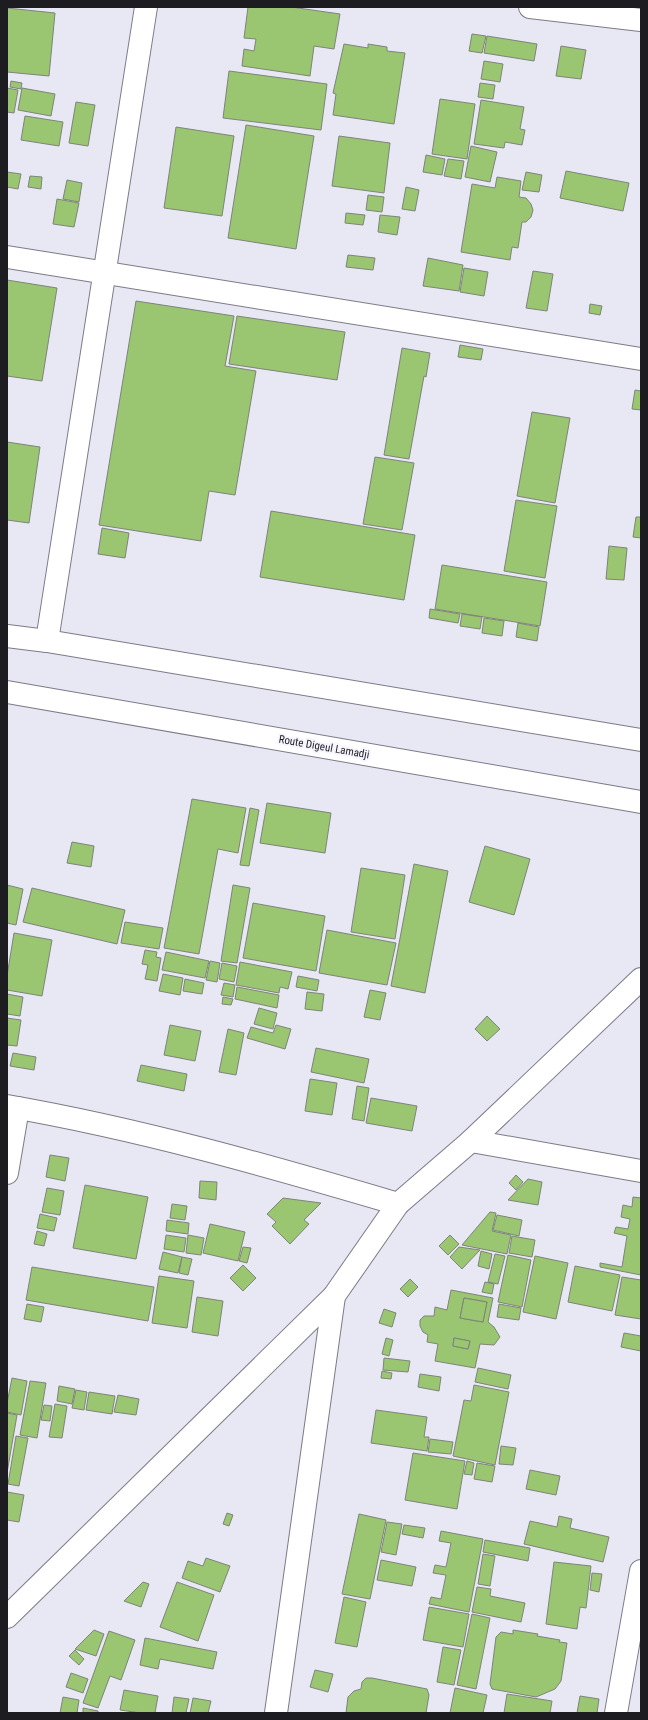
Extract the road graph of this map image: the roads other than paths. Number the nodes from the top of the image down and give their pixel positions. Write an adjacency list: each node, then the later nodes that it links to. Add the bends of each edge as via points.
1 (146, 7): 5 (street)
2 (530, 7): 3 (street)
3 (641, 20)
4 (7, 257): 5 (street)
5 (104, 273): 6 (street); 8 (street)
6 (641, 359)
7 (7, 636): 8 (street)
8 (47, 641): 10 (street)
9 (7, 692): 11 (street, Route Digeul Lamadji)
10 (641, 740)
11 (641, 802)
12 (641, 979): 14 (street)
13 (12, 1107): 16 (street); 17 (street, via 125,1130 250,1161)
14 (471, 1141): 15 (street); 17 (street)
15 (641, 1171)
16 (7, 1173)
17 (398, 1204): 18 (street)
18 (334, 1296): 20 (street); 21 (street)
19 (641, 1571): 22 (street)
20 (7, 1617)
21 (276, 1713)
22 (616, 1713)

